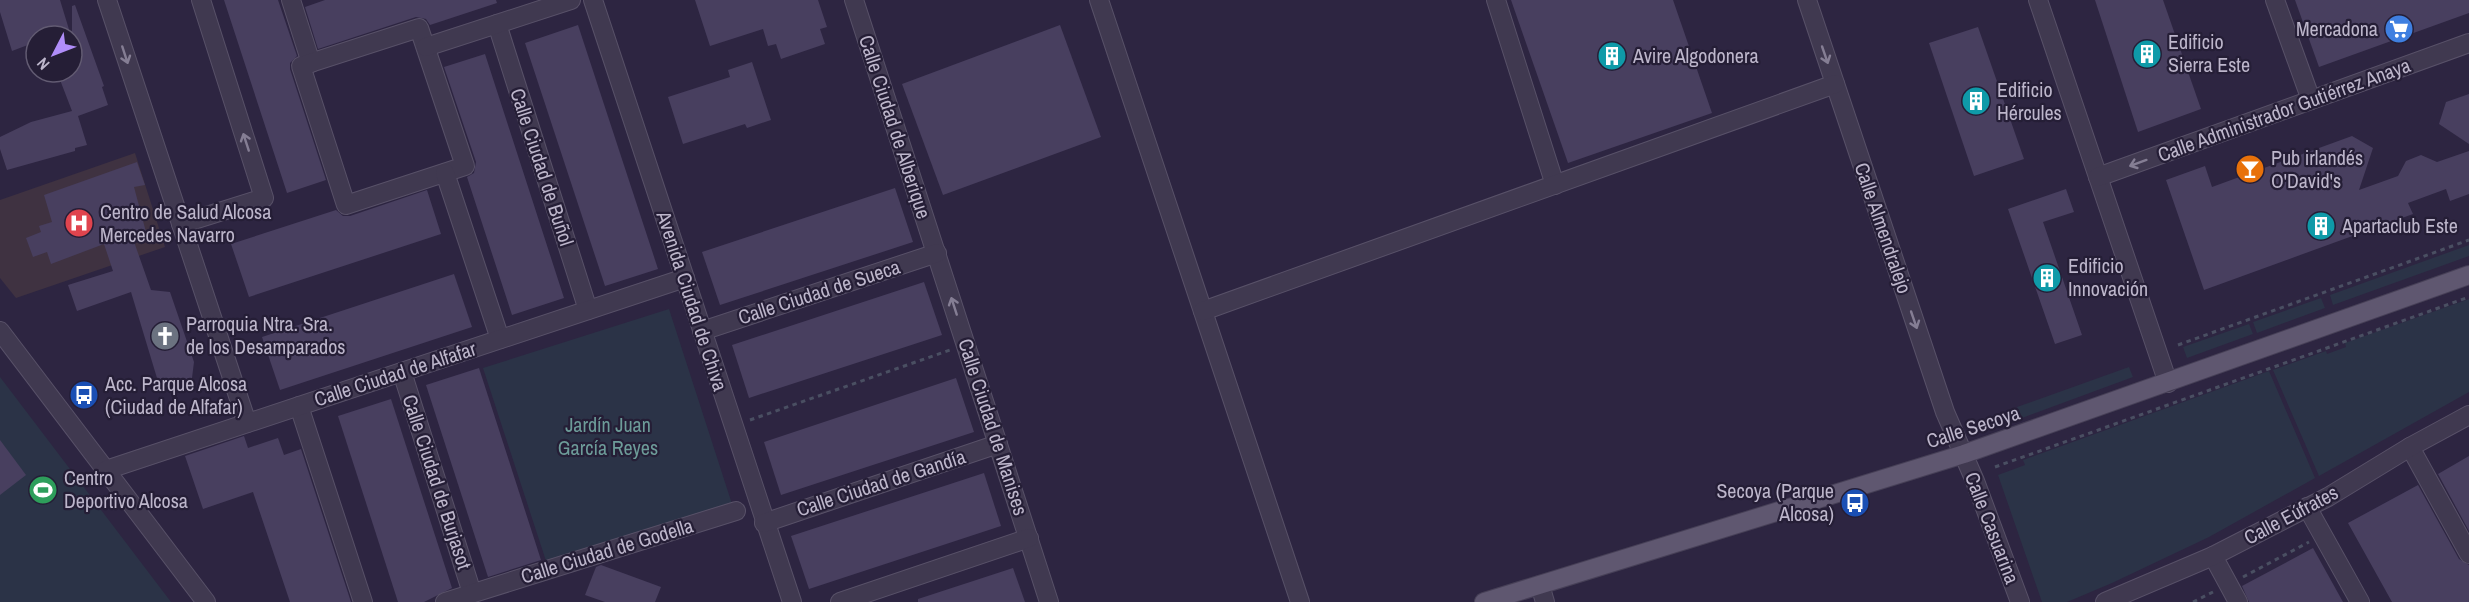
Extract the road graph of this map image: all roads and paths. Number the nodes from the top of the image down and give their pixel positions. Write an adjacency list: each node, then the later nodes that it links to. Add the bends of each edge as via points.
1 (107, 0): 21 (street, one-way to 21)
2 (201, 0): 21 (street, one-way to 2, via 264,198)
3 (291, 0): 15 (street)
4 (571, 0): 12 (street)
5 (593, 0): 25 (street, Avenida Ciudad de Chiva)
6 (854, 0): 23 (street, Calle Ciudad de Alberique)
7 (1099, 0): 28 (street)
8 (1496, 0): 20 (street)
9 (1807, 0): 16 (street, Calle Almendralejo, one-way to 16)
10 (2038, 0): 19 (street)
11 (2275, 0): 17 (street)
12 (497, 24): 14 (street); 27 (street, Calle Ciudad de Buñol)
13 (2469, 43): 17 (street, Calle Administrador Gutiérrez Anaya)
14 (426, 47): 15 (street, via 419,28); 18 (street, via 465,166)
15 (311, 63): 18 (street, via 301,66 346,205)
16 (1835, 84): 20 (street); 42 (street, Calle Almendralejo, one-way to 42, via 1945,412)
17 (2311, 100): 19 (street, Calle Administrador Gutiérrez Anaya, one-way to 19)
18 (445, 173): 31 (street)
19 (2098, 177): 35 (street)
20 (1555, 184): 28 (street)
21 (181, 224): 38 (street)
22 (2469, 240): 33 (path)
23 (937, 253): 30 (street, Calle Ciudad de Sueca); 32 (street, Calle Ciudad de Manises, one-way to 23)
24 (2469, 275): 35 (main road, Calle Secoya)
25 (685, 278): 27 (street, Calle Ciudad de Alfafar); 30 (street, Avenida Ciudad de Chiva)
26 (2469, 297): 43 (path)
27 (588, 310): 31 (street, Calle Ciudad de Alfafar)
28 (1203, 311): 61 (street)
29 (0, 331): 44 (street)
30 (702, 331): 39 (street, Avenida Ciudad de Chiva)
31 (500, 339): 34 (street, Calle Ciudad de Alfafar)
32 (966, 345): 39 (path); 40 (street, Calle Ciudad de Manises)
33 (2178, 345)
34 (402, 372): 36 (street, Calle Ciudad de Alfafar); 53 (street, Calle Ciudad de Burjasot)
35 (2168, 383): 42 (main road, Calle Secoya)
36 (299, 406): 38 (street, Calle Ciudad de Alfafar); 56 (street)
37 (2469, 415): 41 (street, Calle Eúfrates)
38 (247, 423): 44 (street, Calle Ciudad de Alfafar)
39 (733, 426): 47 (street, Avenida Ciudad de Chiva)
40 (998, 444): 47 (street, Calle Ciudad de Gandía); 48 (street, Calle Ciudad de Manises)
41 (2410, 447): 45 (street, Calle Eúfrates); 50 (street)
42 (1964, 454): 54 (main road, Calle Secoya); 63 (street, Calle Casuarina)
43 (1995, 468)
44 (106, 470): 55 (street)
45 (2307, 507): 51 (street, Calle Eúfrates); 67 (street)
46 (735, 511): 53 (street, Calle Ciudad de Godella)
47 (764, 522): 58 (street, Avenida Ciudad de Chiva)
48 (1029, 538): 59 (street); 60 (street, Calle Ciudad de Manises)
49 (2316, 539): 52 (path)
50 (2469, 554)
51 (2213, 556): 52 (street); 64 (street, Calle Eúfrates)
52 (2228, 584): 65 (path); 66 (street)
53 (472, 593): 57 (street, Calle Ciudad de Godella)
54 (1542, 594): 62 (main road, Calle Secoya)
55 (206, 602)
56 (363, 602)
57 (445, 602)
58 (792, 602)
59 (843, 602)
60 (1049, 602)
61 (1300, 602)
62 (1484, 602)
63 (2020, 602)
64 (2108, 602)
65 (2193, 602)
66 (2238, 602)
67 (2360, 602)

